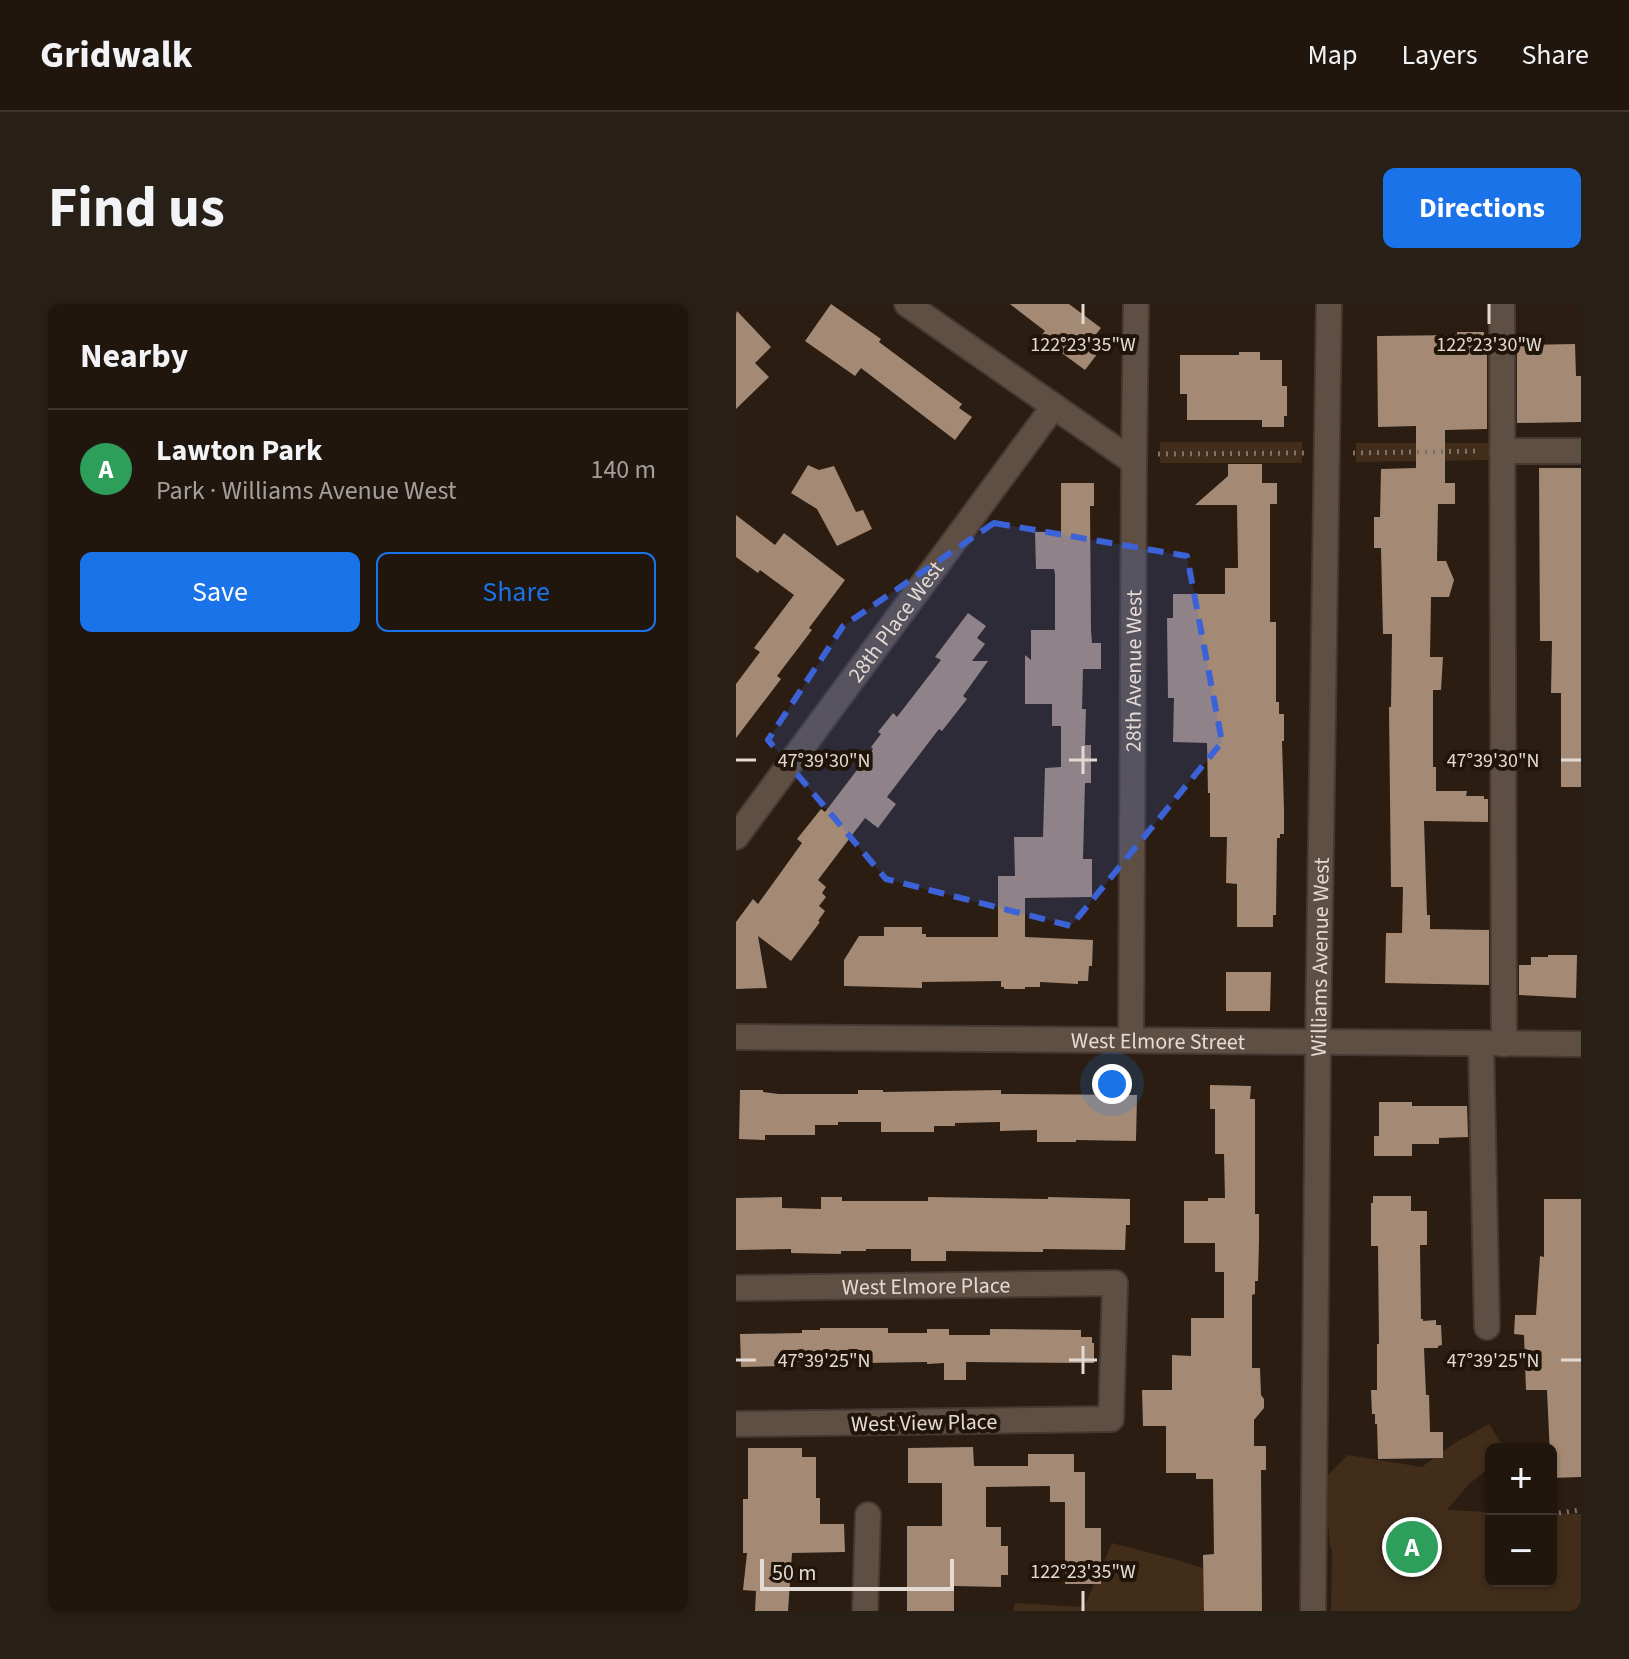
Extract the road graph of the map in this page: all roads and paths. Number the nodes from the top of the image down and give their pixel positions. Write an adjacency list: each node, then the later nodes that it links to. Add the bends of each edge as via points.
1 (907, 304): 5 (street)
2 (1136, 304): 10 (street, 28th Avenue West)
3 (1329, 304): 14 (street, Williams Avenue West)
4 (1502, 304): 6 (street)
5 (1054, 406): 10 (street); 11 (street, 28th Place West)
6 (1502, 451): 7 (street); 9 (path); 15 (street)
7 (1581, 451)
8 (1304, 453): 10 (path)
9 (1353, 453)
10 (1145, 458): 13 (street, 28th Avenue West)
11 (736, 837)
12 (736, 1037): 13 (street, West Elmore Street)
13 (1131, 1039): 14 (street, West Elmore Street)
14 (1318, 1043): 15 (street, West Elmore Street); 25 (street, Williams Avenue West)
15 (1493, 1044): 16 (street, West Elmore Street); 18 (street)
16 (1581, 1044)
17 (736, 1288): 19 (street, West Elmore Place, via 1115,1283)
18 (1487, 1327)
19 (1111, 1419): 20 (street, West View Place)
20 (736, 1424)
21 (1581, 1510): 22 (path)
22 (1557, 1513)
23 (868, 1515): 24 (street)
24 (865, 1611)
25 (1313, 1611)

